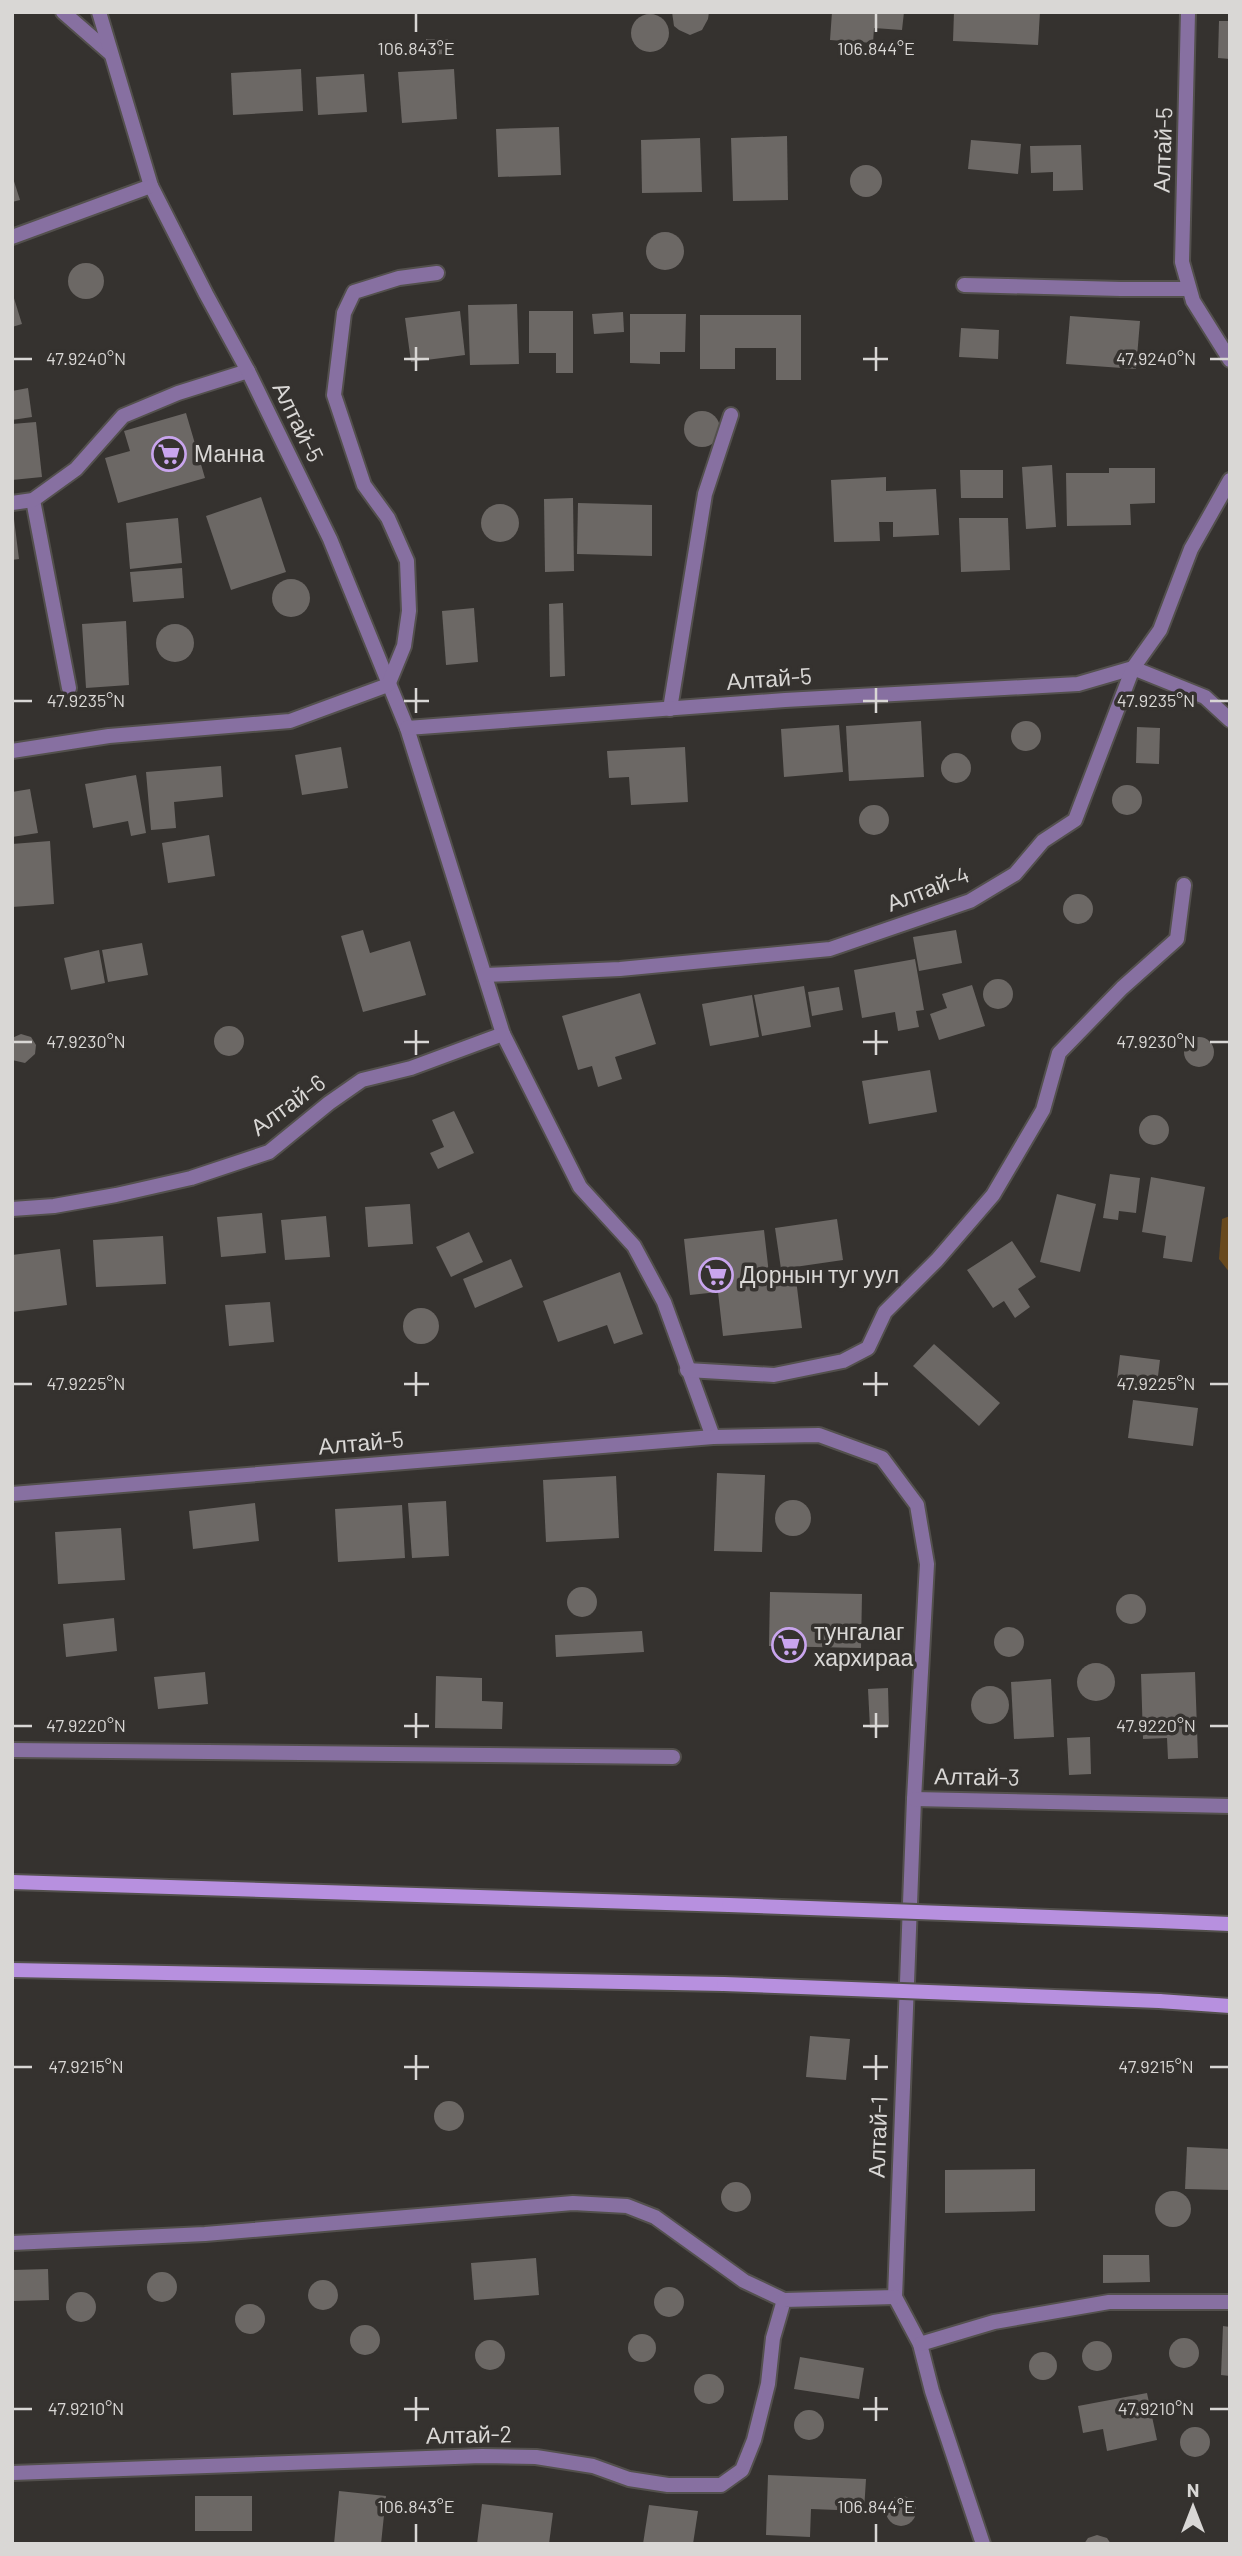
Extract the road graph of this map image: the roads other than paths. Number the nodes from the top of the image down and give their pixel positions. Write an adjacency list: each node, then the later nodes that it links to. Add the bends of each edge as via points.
1 (63, 12): 4 (street)
2 (99, 12): 4 (street, Алтай-5)
3 (1188, 12): 9 (street, Алтай-5, via 1182,262)
4 (110, 53): 5 (street, Алтай-5)
5 (151, 186): 6 (street); 11 (street, Алтай-5)
6 (12, 237)
7 (438, 273): 17 (street, Алтай-5, via 399,278 354,292 344,313 334,395 365,485 388,518 407,561 410,611 404,646)
8 (964, 285): 9 (street)
9 (1189, 289): 10 (street, Алтай-5)
10 (1230, 359)
11 (248, 371): 14 (street, via 123,416 76,469); 17 (street, Алтай-5, via 330,540)
12 (732, 415): 19 (street, via 705,494)
13 (1230, 480): 16 (street, Алтай-4, via 1191,549 1160,630)
14 (33, 500): 15 (street); 18 (street)
15 (12, 503)
16 (1133, 668): 19 (street, Алтай-5, via 1078,684); 20 (street, via 1205,697); 24 (street, Алтай-4, via 1074,820 1043,841 1015,874 970,901 830,949 620,969)
17 (388, 685): 21 (street); 22 (street, via 290,721 109,736)
18 (69, 688)
19 (670, 709): 21 (street, Алтай-5)
20 (1230, 720)
21 (407, 728): 24 (street)
22 (12, 751)
23 (1184, 885): 27 (street, via 1177,939 1059,1053 1043,1110 993,1195 885,1312 868,1348 843,1361 774,1375)
24 (485, 975): 25 (street)
25 (503, 1034): 26 (street, Алтай-6, via 411,1068 362,1080 269,1152 191,1178 116,1195); 27 (street, via 580,1186 634,1246 664,1302)
26 (12, 1209)
27 (687, 1370): 28 (street)
28 (713, 1437): 29 (street, Алтай-5); 32 (street, Алтай-3, via 819,1435 882,1458 916,1505 927,1564)
29 (12, 1494)
30 (12, 1751): 31 (street)
31 (673, 1757)
32 (914, 1799): 33 (street, Алтай-3); 39 (street, Алтай-1)
33 (1230, 1806)
34 (12, 1882): 35 (main road, bridge)
35 (1230, 1924)
36 (12, 1970): 37 (main road, bridge, via 724,1984)
37 (1230, 2006)
38 (12, 2243): 40 (street, via 205,2234 573,2203 627,2206 655,2217 744,2281)
39 (895, 2297): 40 (street); 42 (street)
40 (784, 2300): 43 (street, Алтай-2, via 754,2440 741,2470 721,2486 668,2486 593,2466 482,2456)
41 (1230, 2302): 42 (street, via 1109,2302 994,2322)
42 (920, 2344): 44 (street)
43 (12, 2473)
44 (983, 2544)

